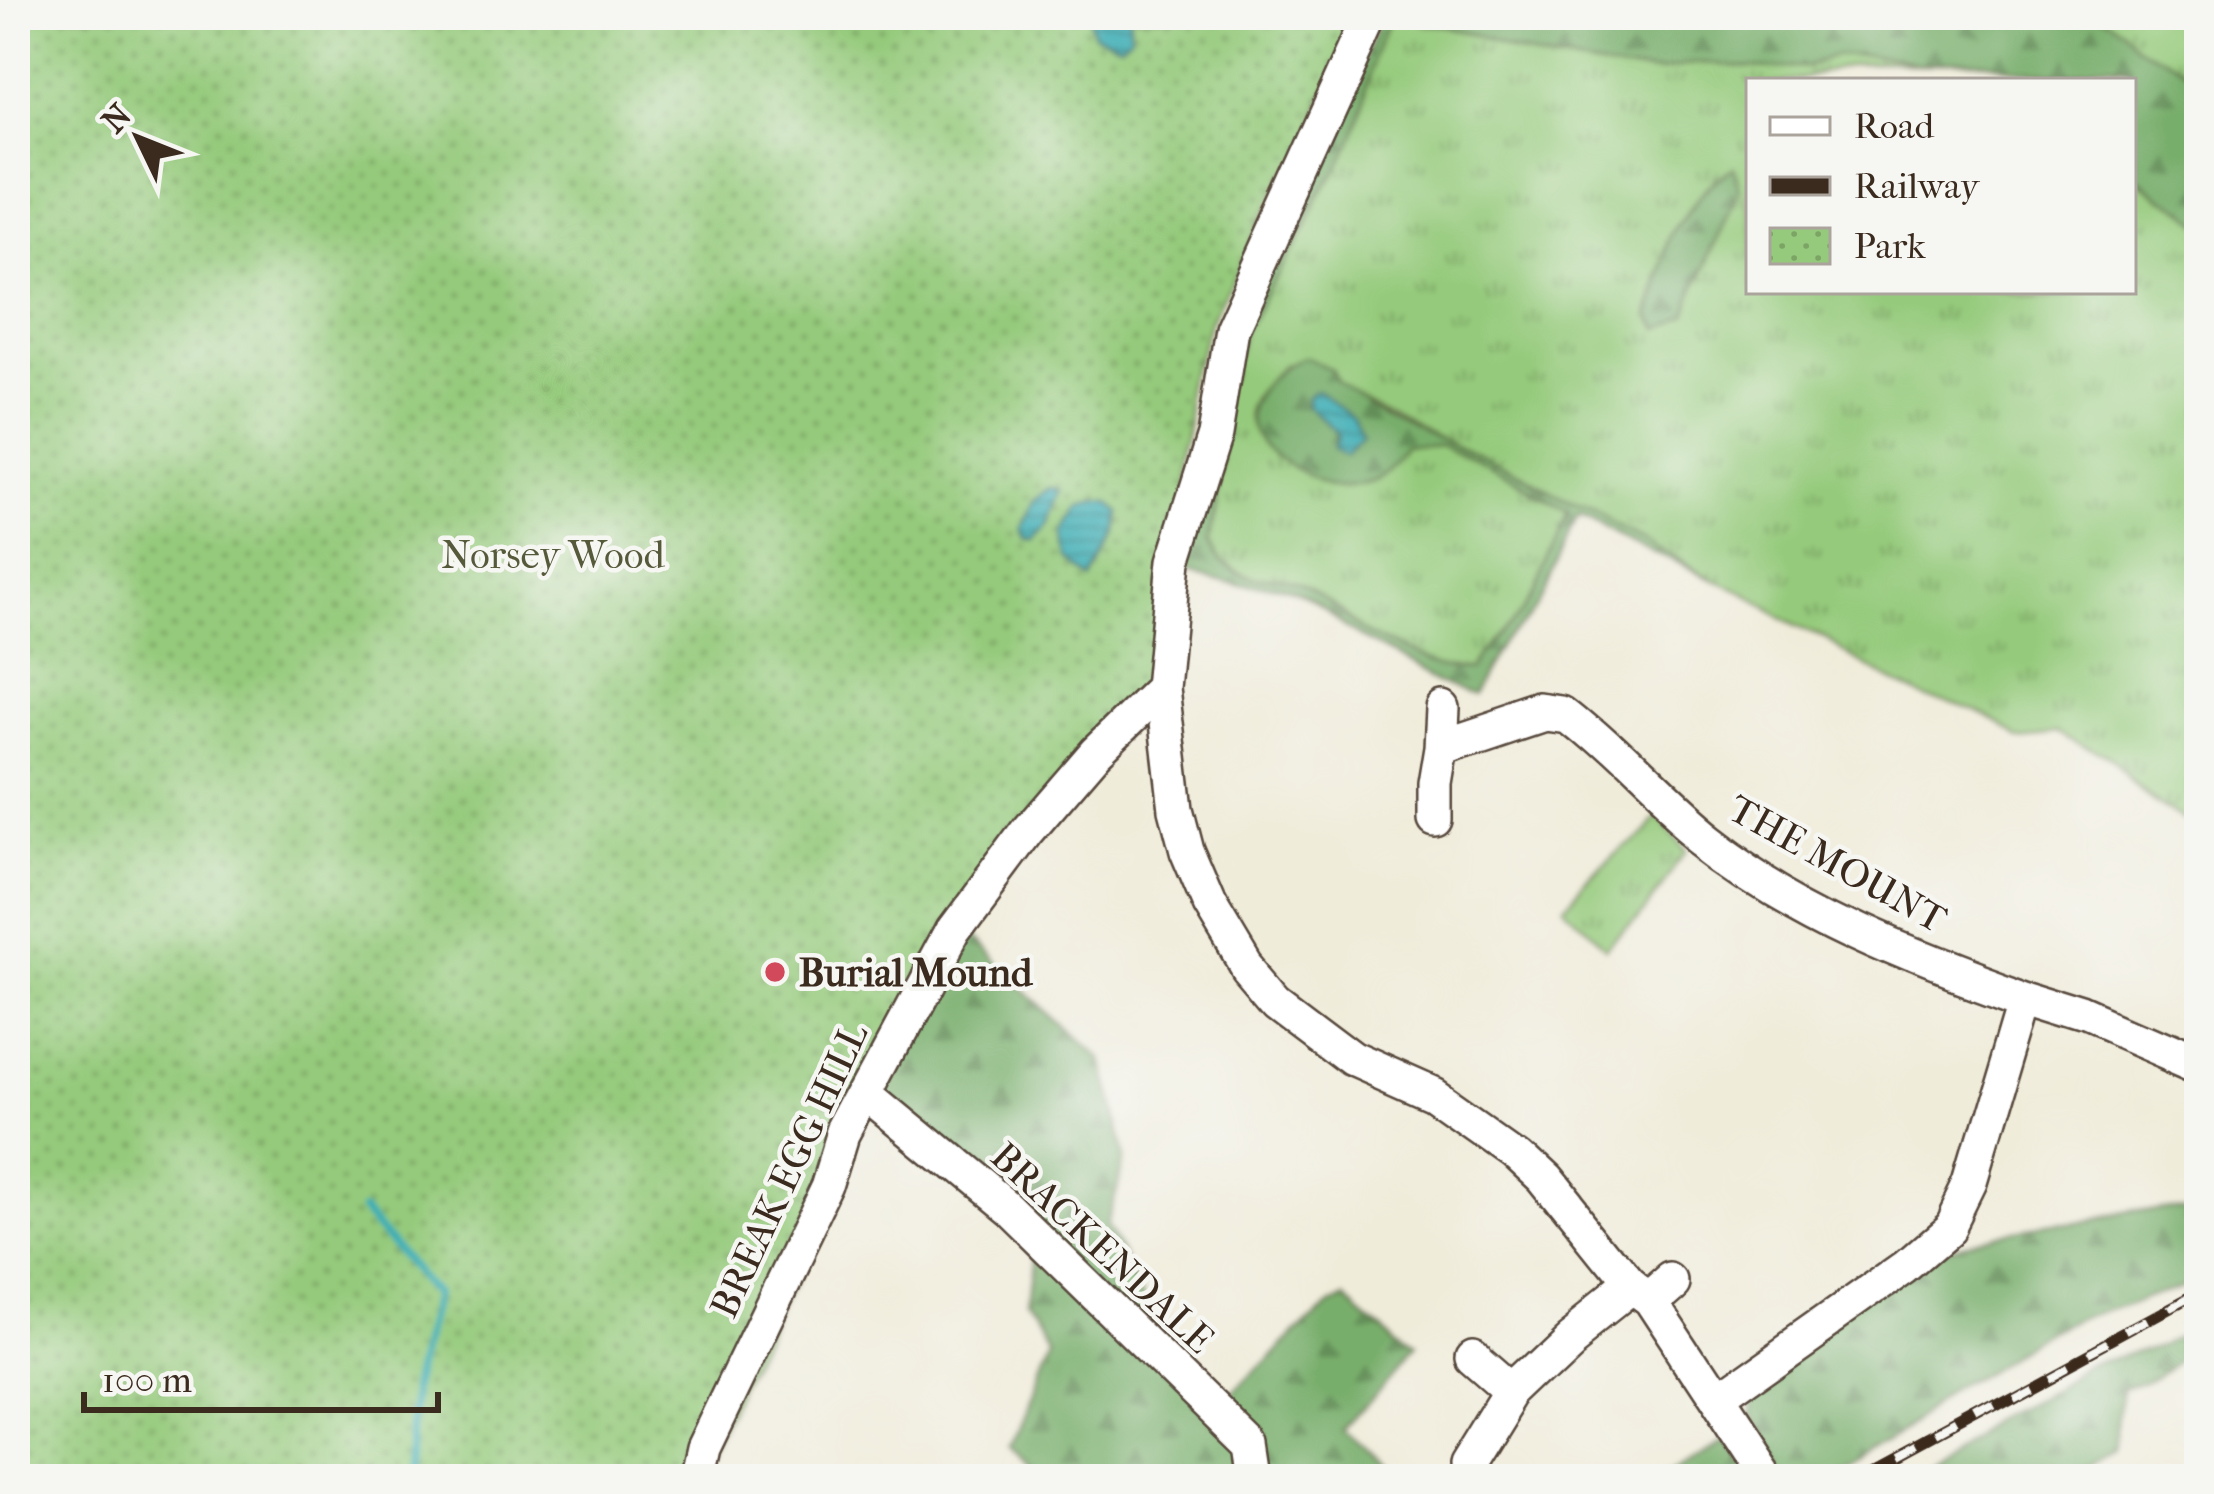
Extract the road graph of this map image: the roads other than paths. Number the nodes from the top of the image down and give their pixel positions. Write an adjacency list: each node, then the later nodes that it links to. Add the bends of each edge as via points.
1 (1373, 15): 2 (street, via 1231,329 1214,435 1174,561)
2 (1162, 688): 8 (street, BREAK EGG HILL, via 1096,752 972,904); 9 (street, via 1168,767 1187,851 1247,967 1315,1034 1433,1094 1511,1149)
3 (1443, 709): 4 (street)
4 (1441, 747): 5 (street); 6 (street, THE MOUNT, via 1545,712 1566,715 1704,839 1756,874 1900,953)
5 (1435, 820)
6 (2025, 998): 7 (street); 12 (street, via 1969,1186 1949,1227)
7 (2199, 1066)
8 (868, 1093): 14 (street, BREAK EGG HILL); 15 (street, BRACKENDALE, via 1005,1206 1250,1446)
9 (1650, 1290): 11 (street, via 1571,1335); 12 (street)
10 (1473, 1359): 11 (street)
11 (1511, 1392): 13 (street)
12 (1713, 1400): 16 (street)
13 (1466, 1466)
14 (696, 1479)
15 (1255, 1479)
16 (1765, 1479)

